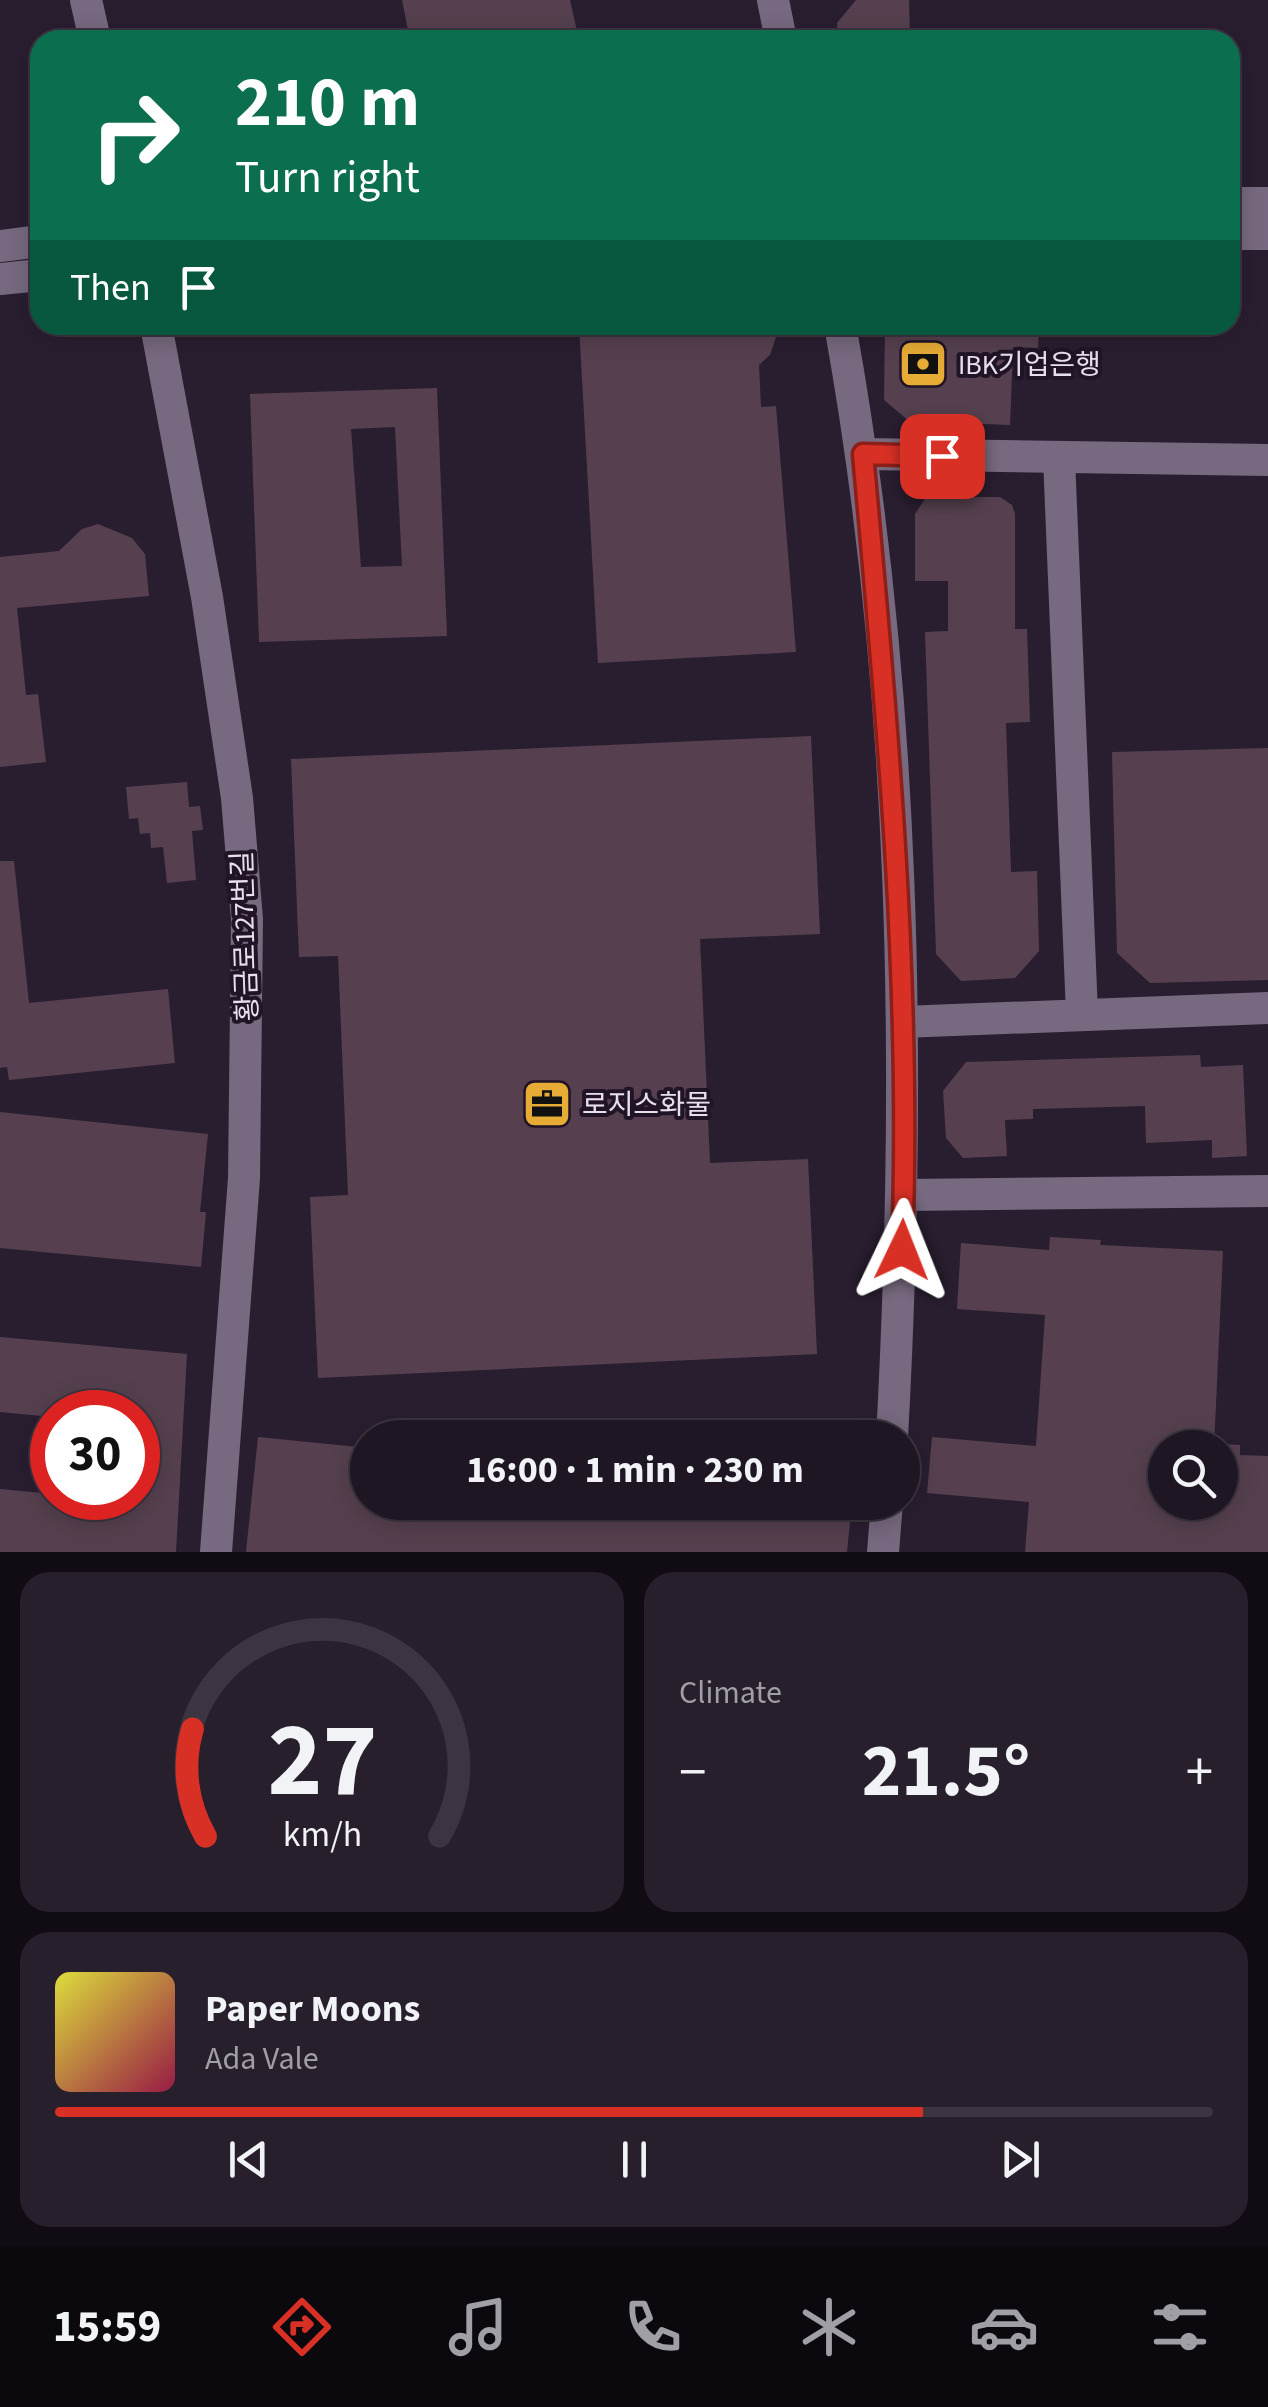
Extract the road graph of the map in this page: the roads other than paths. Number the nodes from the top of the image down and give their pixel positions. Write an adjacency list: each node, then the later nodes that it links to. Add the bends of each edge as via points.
1 (86, 0): 3 (street)
2 (773, 0): 4 (street)
3 (93, 30)
4 (779, 30)
5 (1240, 202): 6 (street)
6 (1268, 203)
7 (1240, 234): 8 (street)
8 (1268, 234)
9 (30, 243): 10 (street)
10 (0, 246)
11 (30, 276): 12 (street)
12 (0, 279)
13 (158, 335): 25 (street, 황금로127번길, via 207,597 247,919 244,1178)
14 (842, 335): 15 (street)
15 (863, 454): 16 (street); 20 (street)
16 (1059, 458): 17 (street); 19 (street)
17 (1268, 460)
18 (1268, 1008): 19 (street)
19 (1082, 1014): 20 (street)
20 (902, 1022): 22 (street)
21 (1268, 1192): 22 (street)
22 (904, 1195): 23 (street)
23 (893, 1420)
24 (886, 1520): 26 (street)
25 (216, 1552)
26 (883, 1552)

